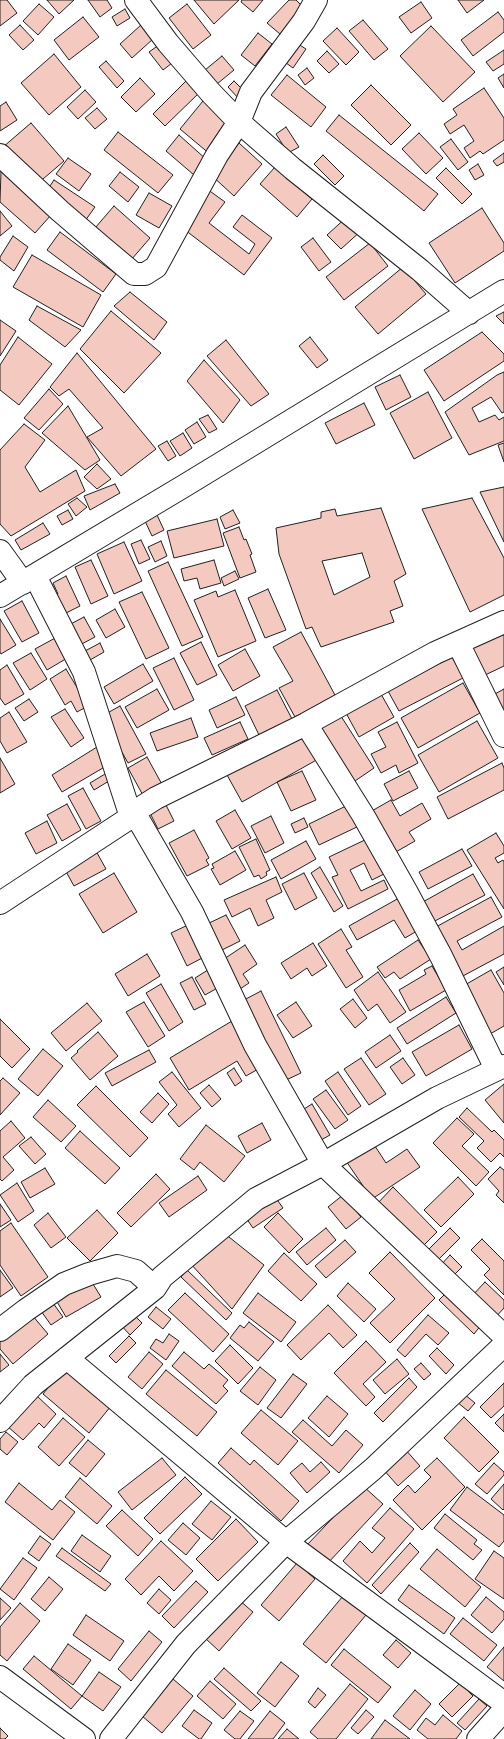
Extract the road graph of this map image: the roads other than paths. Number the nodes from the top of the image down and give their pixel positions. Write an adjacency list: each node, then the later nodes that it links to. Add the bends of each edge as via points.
1 (136, 0): 3 (street, via 168,43)
2 (316, 0): 3 (street, via 304,21 251,92)
3 (239, 122): 4 (street, via 201,182 156,267 145,274 134,274); 6 (street)
4 (0, 156)
5 (504, 291): 6 (street)
6 (469, 313): 8 (street)
7 (0, 551): 8 (street)
8 (29, 579): 9 (street); 14 (street, via 84,672)
9 (0, 596)
10 (504, 622): 11 (street)
11 (458, 643): 12 (street); 13 (street)
12 (306, 724): 14 (street, via 156,798); 16 (street, via 363,815 406,891)
13 (504, 736)
14 (133, 814): 15 (street); 17 (street, via 192,912 255,1045)
15 (0, 903)
16 (500, 1067): 17 (street, via 436,1098)
17 (323, 1164): 18 (street, via 256,1198 162,1277); 20 (street)
18 (155, 1288): 19 (street, via 136,1271 117,1266 64,1284); 22 (street)
19 (0, 1330)
20 (504, 1336)
21 (504, 1345): 24 (street, via 373,1469)
22 (67, 1358): 23 (street, via 33,1385); 24 (street)
23 (0, 1421)
24 (286, 1542): 26 (street); 29 (street, via 186,1644)
25 (0, 1677): 28 (street)
26 (504, 1703)
27 (504, 1710): 30 (street)
28 (84, 1739)
29 (111, 1739)
30 (478, 1739)

